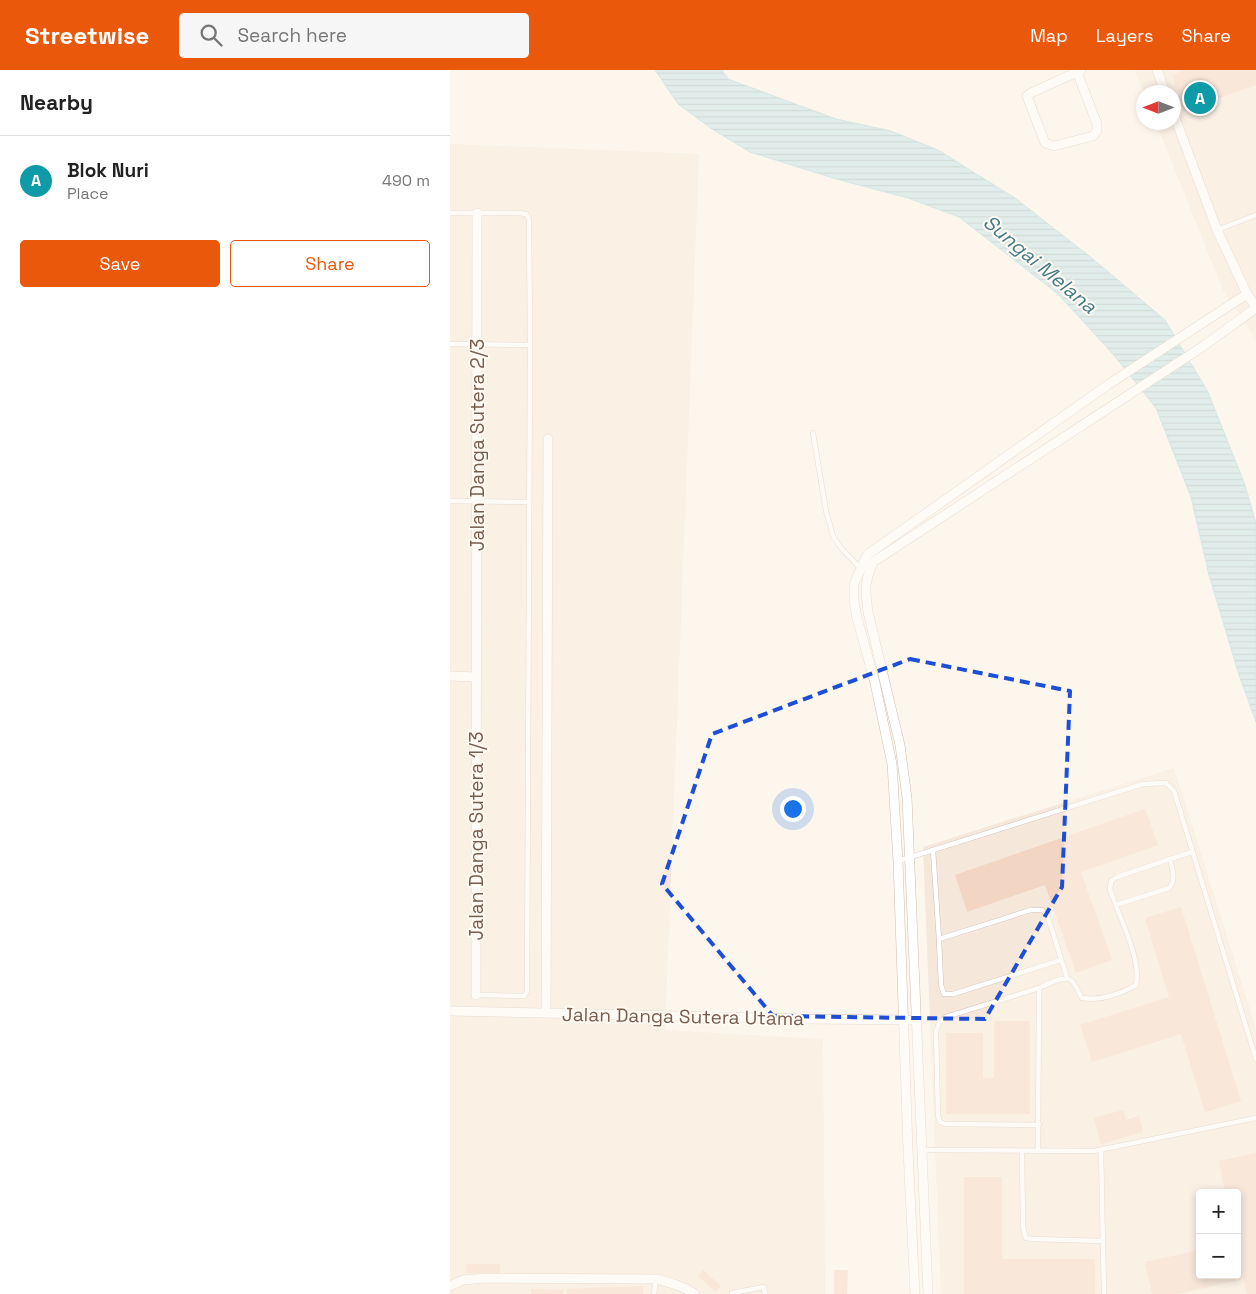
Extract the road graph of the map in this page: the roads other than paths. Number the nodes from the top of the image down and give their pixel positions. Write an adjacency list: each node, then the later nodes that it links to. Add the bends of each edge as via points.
1 (1157, 70): 3 (street)
2 (1079, 71): 2 (street, via 1096,131 1093,136 1050,146 1045,143 1027,96)
3 (1162, 85)
4 (1180, 130): 8 (street)
5 (450, 213): 6 (lane)
6 (477, 213): 12 (street, Jalan Danga Sutera 2/3); 13 (lane, via 519,213 529,218)
7 (1256, 215): 8 (lane)
8 (1217, 230): 9 (street)
9 (1247, 294): 10 (street); 19 (street, via 1109,384 867,556)
10 (1256, 307): 24 (street, via 1202,347 874,562 865,590 900,745 907,798)
11 (450, 344): 12 (lane)
12 (478, 344): 13 (lane); 17 (street, Jalan Danga Sutera 2/3)
13 (530, 345): 18 (lane)
14 (813, 433): 19 (lane, via 833,536)
15 (548, 439): 34 (street)
16 (450, 501): 17 (lane)
17 (477, 501): 18 (lane); 21 (street, Jalan Danga Sutera 2/3)
18 (529, 502): 32 (lane, via 528,992 524,996)
19 (860, 568): 26 (street, via 854,584 854,601 892,764)
20 (450, 676): 21 (street)
21 (476, 677): 32 (street, Jalan Danga Sutera 1/3)
22 (933, 850): 23 (lane, via 1143,784 1166,783 1174,791); 24 (lane); 28 (lane)
23 (1192, 852): 25 (lane); 37 (lane)
24 (909, 858): 26 (lane); 36 (street)
25 (1170, 859): 27 (lane, via 1174,879 1169,888); 27 (lane, via 1111,881 1110,890)
26 (898, 861): 35 (street)
27 (1116, 905): 30 (lane, via 1136,962 1136,985 1114,996 1091,999 1082,998 1072,980)
28 (939, 939): 29 (lane, via 1031,910 1042,910 1047,914); 29 (lane, via 944,994 953,994)
29 (1061, 960): 30 (lane)
30 (1067, 978): 31 (lane)
31 (1039, 988): 39 (lane); 39 (lane, via 946,1017 936,1032 940,1122)
32 (476, 995)
33 (450, 1012): 34 (street, Jalan Danga Sutera Utama)
34 (546, 1013): 35 (street, Jalan Danga Sutera Utama)
35 (905, 1020): 36 (street, Jalan Danga Sutera Utama); 40 (street)
36 (916, 1020): 41 (street)
37 (1256, 1059)
38 (1256, 1118): 42 (lane)
39 (1039, 1125): 44 (lane)
40 (908, 1150): 41 (street); 52 (street)
41 (921, 1150): 43 (lane); 53 (street)
42 (1101, 1150): 44 (lane); 45 (lane)
43 (1022, 1151): 44 (lane); 45 (lane, via 1023,1228 1026,1238)
44 (1038, 1151)
45 (1103, 1241): 54 (lane)
46 (656, 1279): 47 (street, via 486,1278 463,1280); 49 (lane); 50 (street, via 685,1287)
47 (450, 1286)
48 (732, 1293): 51 (lane, via 764,1287)
49 (654, 1294)
50 (695, 1294)
51 (766, 1294)
52 (915, 1294)
53 (928, 1294)
54 (1104, 1294)

